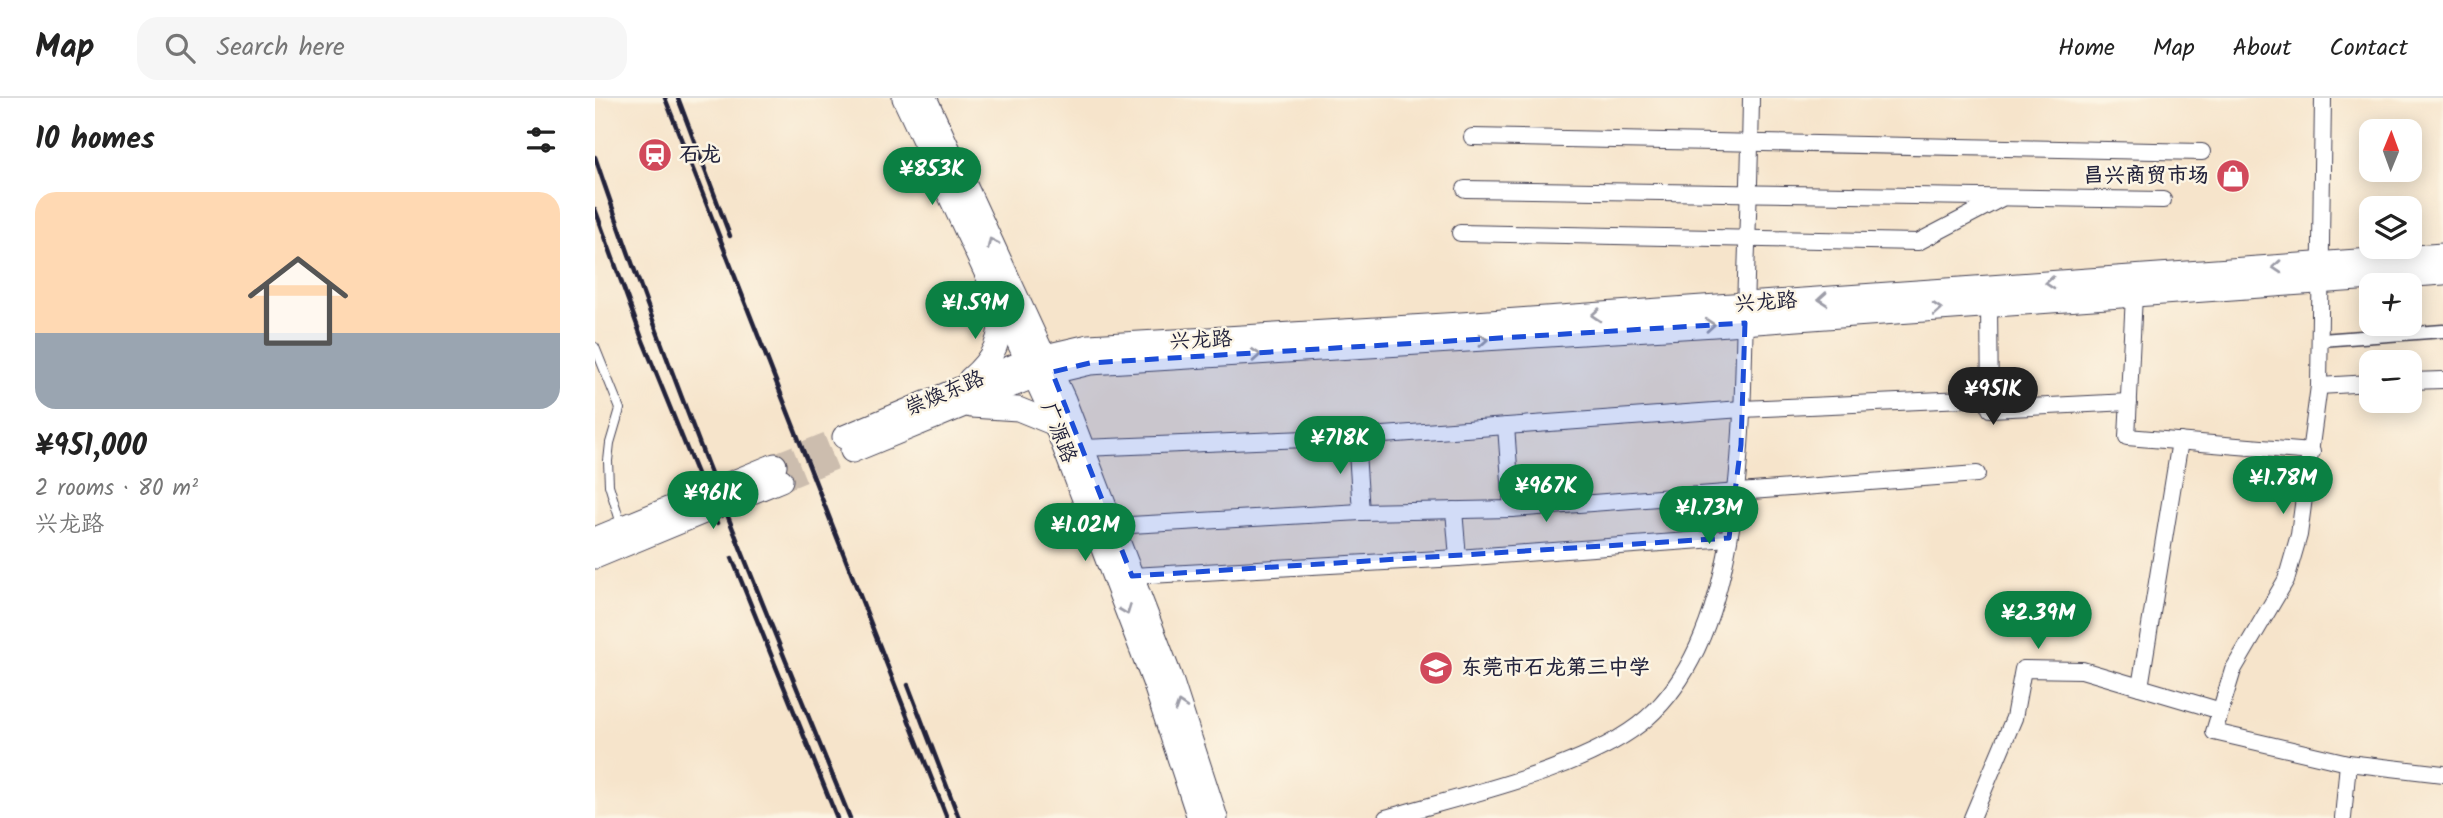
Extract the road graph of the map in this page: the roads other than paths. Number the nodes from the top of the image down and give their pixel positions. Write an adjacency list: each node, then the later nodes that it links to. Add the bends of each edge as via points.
1 (904, 98): 18 (main road, 广源路)
2 (925, 98): 25 (main road, 广源路, one-way to 2)
3 (1751, 98): 6 (street)
4 (2323, 98): 15 (street)
5 (1472, 137): 6 (street)
6 (1750, 143): 7 (street); 9 (street)
7 (2202, 152)
8 (1465, 189): 9 (street)
9 (1749, 194): 10 (street); 13 (street)
10 (2002, 198): 11 (street); 13 (street, via 1918,242)
11 (2163, 200)
12 (1460, 233): 13 (street)
13 (1749, 239): 20 (street)
14 (2443, 255): 15 (main road, 兴龙路)
15 (2320, 273): 16 (main road, 兴龙路); 17 (main road, 兴龙路); 20 (main road, 兴龙路, one-way to 20); 22 (street)
16 (2443, 274)
17 (2134, 295): 19 (main road, 兴龙路); 32 (street)
18 (999, 297): 25 (main road, 广源路); 30 (main road, via 1002,324 997,345 988,364)
19 (1989, 305): 20 (main road, 兴龙路, one-way to 19); 31 (street)
20 (1745, 314): 24 (main road, 兴龙路); 33 (street)
21 (2443, 331): 22 (street)
22 (2321, 340): 29 (street)
23 (595, 347): 48 (lane, via 620,409 610,443 609,485)
24 (1090, 355): 25 (main road, 崇焕东路)
25 (1040, 366): 30 (main road, 崇焕东路); 34 (main road, 广源路); 39 (main road, 广源路)
26 (2443, 380): 27 (street)
27 (2422, 381)
28 (2359, 384): 29 (street)
29 (2319, 386): 40 (street)
30 (960, 397): 34 (main road, via 1018,409); 38 (main road, 崇焕东路)
31 (1987, 398): 32 (street, via 1990,409); 33 (street)
32 (2129, 402): 37 (street, via 2127,437)
33 (1742, 409): 35 (street); 43 (street)
34 (1055, 424): 58 (main road, 广源路, one-way to 58, via 1154,682)
35 (1506, 426): 36 (street); 44 (street)
36 (1356, 437): 39 (street); 46 (street)
37 (2180, 441): 40 (street); 54 (street)
38 (848, 444)
39 (1083, 448): 47 (main road, 广源路)
40 (2312, 452): 55 (street, via 2299,535 2286,580 2233,670)
41 (778, 473): 48 (main road)
42 (1977, 474): 43 (street)
43 (1736, 492): 44 (street); 49 (street)
44 (1512, 509): 45 (street)
45 (1454, 510): 46 (street); 52 (street)
46 (1361, 512): 47 (street)
47 (1113, 526): 53 (main road, 广源路)
48 (626, 535): 50 (main road); 51 (main road)
49 (1729, 538): 52 (street); 60 (street, via 1717,595 1699,644 1672,690 1647,718 1565,763)
50 (595, 539)
51 (595, 556)
52 (1458, 558): 53 (street)
53 (1132, 576): 59 (main road, 广源路, one-way to 53)
54 (2140, 687): 55 (street); 61 (street, via 2082,670 2023,669 2014,718)
55 (2221, 711): 56 (street, via 2214,732)
56 (2348, 763): 57 (street); 62 (street)
57 (2443, 774)
58 (1199, 818)
59 (1216, 818)
60 (1386, 818)
61 (1972, 818)
62 (2343, 818)

